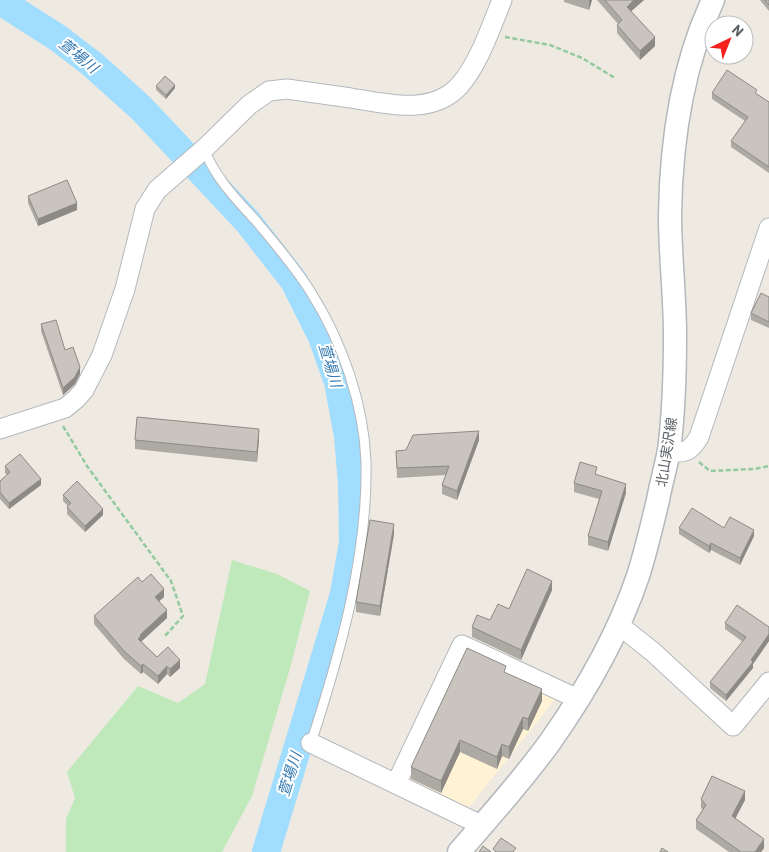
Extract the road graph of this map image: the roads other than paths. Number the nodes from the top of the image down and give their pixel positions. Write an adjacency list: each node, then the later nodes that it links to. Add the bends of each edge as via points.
1 (502, 0): 3 (street, via 470,72 444,99 398,106 287,89 269,91)
2 (713, 0): 6 (street, 北山実沢線, via 695,48 674,148 670,215 675,334 673,410)
3 (201, 152): 5 (street, via 157,190 145,210 125,288 102,355 84,390 65,408); 10 (lane, via 236,200 297,272 325,317 344,357 361,424 366,461 361,546 346,618)
4 (769, 228): 6 (street, via 699,437 694,445)
5 (0, 430)
6 (677, 451): 7 (street, 北山実沢線)
7 (619, 624): 8 (street, via 733,726); 9 (street, 北山実沢線)
8 (769, 682)
9 (578, 699): 11 (street, via 462,645); 12 (street, 北山実沢線, via 529,770)
10 (311, 743): 11 (street)
11 (396, 784): 12 (street)
12 (482, 825): 13 (street, 北山実沢線)
13 (458, 852)

